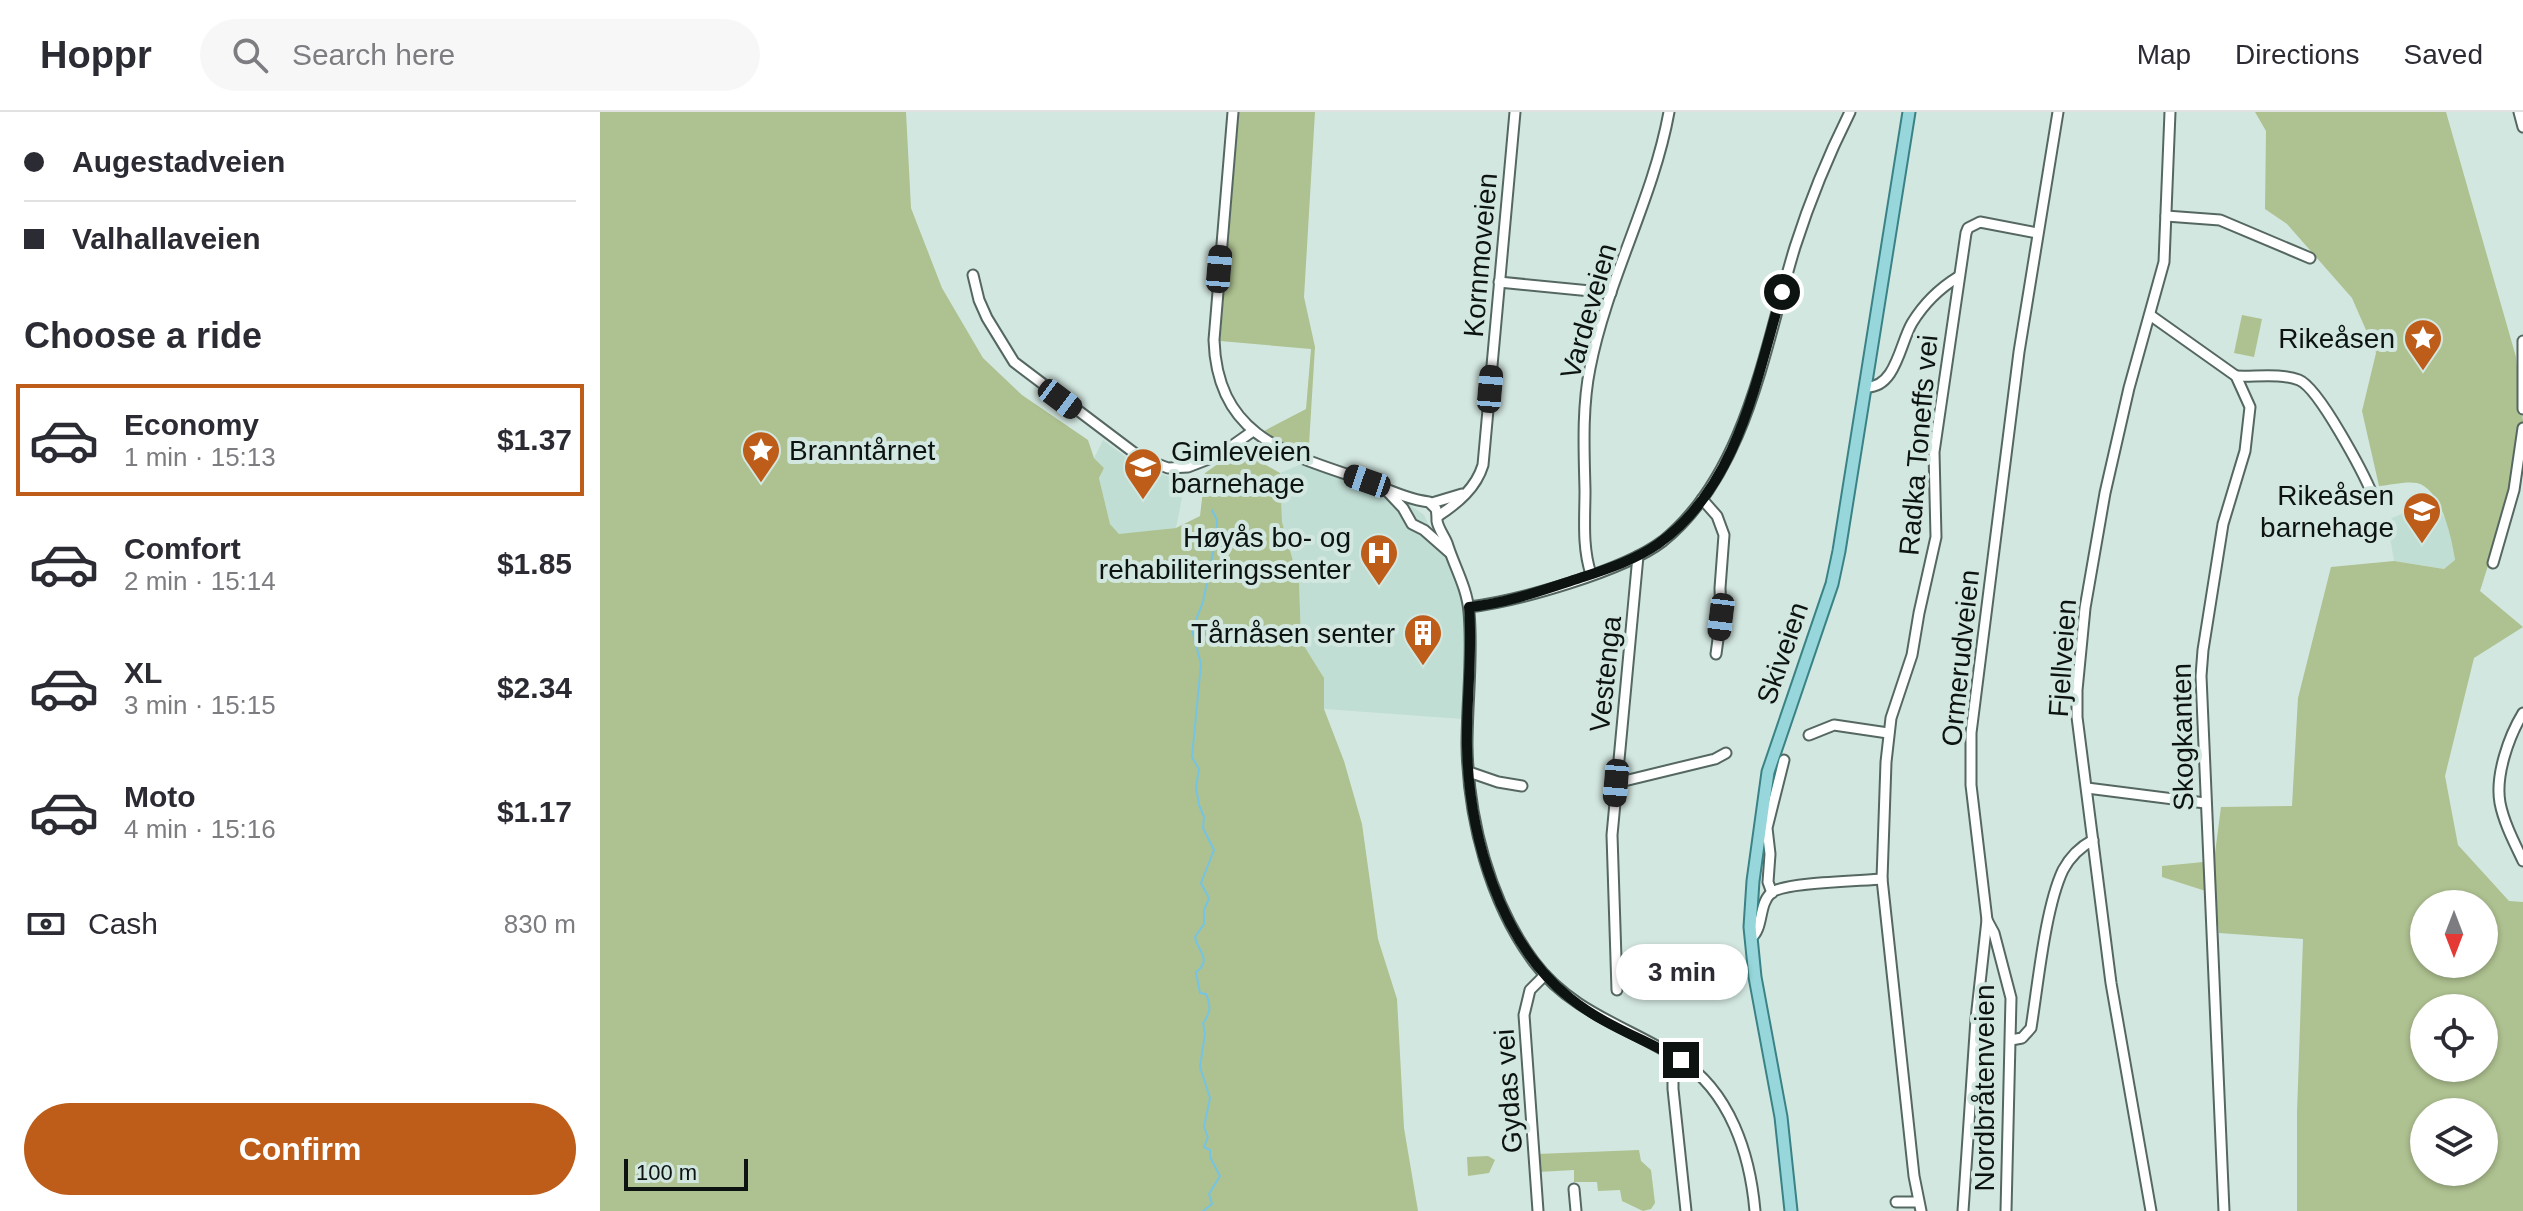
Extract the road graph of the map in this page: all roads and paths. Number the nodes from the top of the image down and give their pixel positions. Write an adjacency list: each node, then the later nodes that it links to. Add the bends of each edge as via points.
1 (1233, 112): 23 (street, via 1214,348 1225,391)
2 (1515, 112): 15 (street, Kornmoveien)
3 (1669, 112): 16 (street, Vardeveien, via 1661,153)
4 (1850, 112): 27 (street, via 1796,244 1741,428)
5 (1909, 112): 20 (main road, Skiveien)
6 (2058, 112): 11 (street, Ormerudveien)
7 (2170, 112): 10 (street, Fjellveien)
8 (2519, 112): 9 (street)
9 (2523, 127)
10 (2166, 216): 12 (street, via 2220,220); 17 (street, Fjellveien, via 2164,262)
11 (2037, 233): 14 (street, Radka Toneffs vei, via 1973,224 1966,233); 52 (street, Ormerudveien, via 1970,750)
12 (2310, 258)
13 (973, 275): 23 (street, via 987,318 1014,362 1141,458 1168,468 1188,467 1219,455)
14 (1958, 277): 20 (street, via 1916,317 1882,382); 39 (street, Radka Toneffs vei, via 1934,452 1936,537 1912,655)
15 (1499, 282): 16 (street); 25 (street, Kornmoveien, via 1483,465)
16 (1611, 293): 35 (street, Vardeveien, via 1586,391 1585,549)
17 (2150, 315): 19 (street); 46 (street, Fjellveien, via 2117,438 2085,608 2077,717)
18 (2523, 341): 21 (street)
19 (2236, 376): 26 (street, via 2288,378 2309,386); 47 (street, Skogkanten, via 2250,407 2249,429 2223,524 2203,650)
20 (1866, 387): 53 (main road, Skiveien, via 1832,584 1768,772)
21 (2523, 409)
22 (2523, 428): 34 (street, via 2514,490)
23 (1253, 431): 24 (street, via 1289,454)
24 (1383, 488): 28 (street); 29 (street)
25 (1466, 493): 28 (street); 30 (street, Kornmoveien)
26 (2373, 496)
27 (1702, 499): 33 (street, via 1674,530); 37 (street, via 1724,535)
28 (1426, 502): 29 (street, via 1412,506); 30 (street)
29 (1409, 516): 31 (street)
30 (1438, 518): 31 (street); 32 (street)
31 (1424, 530): 32 (street)
32 (1449, 552): 36 (street)
33 (1638, 556): 35 (street); 44 (street, Vestenga)
34 (2493, 563)
35 (1591, 574): 36 (street, via 1511,600)
36 (1469, 607): 43 (street)
37 (1716, 654)
38 (2523, 713): 49 (street, via 2509,745 2499,799)
39 (1888, 733): 40 (street, via 1834,725); 50 (street, Radka Toneffs vei)
40 (1809, 735)
41 (1726, 753): 44 (street)
42 (1784, 760): 51 (street, via 1767,828)
43 (1469, 772): 45 (street); 54 (street, via 1493,881 1514,931)
44 (1616, 783): 55 (street, Vestenga, via 1611,864)
45 (1522, 786)
46 (2087, 788): 47 (street); 48 (street, Fjellveien)
47 (2205, 803): 69 (street, Skogkanten)
48 (2093, 840): 56 (street, via 2064,868 2031,1028); 68 (street, Fjellveien, via 2111,983)
49 (2523, 861)
50 (1882, 879): 51 (street, via 1789,886); 60 (street, Radka Toneffs vei)
51 (1772, 893): 53 (street)
52 (1987, 920): 56 (street, Nordbråtenveien, via 2006,972); 66 (street, Ormerudveien)
53 (1751, 938): 65 (main road, Skiveien, via 1786,1146)
54 (1545, 975): 57 (street, via 1595,1016); 61 (street, Gydas vei, via 1530,990 1524,1015)
55 (1617, 990)
56 (2011, 1040): 67 (street, Nordbråtenveien)
57 (1681, 1060): 63 (street, via 1673,1089); 64 (street, via 1709,1086 1733,1123 1749,1168)
58 (1574, 1189): 62 (street)
59 (1896, 1202): 60 (street)
60 (1920, 1206)
61 (1538, 1211)
62 (1576, 1211)
63 (1686, 1211)
64 (1755, 1211)
65 (1791, 1211)
66 (1963, 1211)
67 (2006, 1211)
68 (2151, 1211)
69 (2224, 1211)

